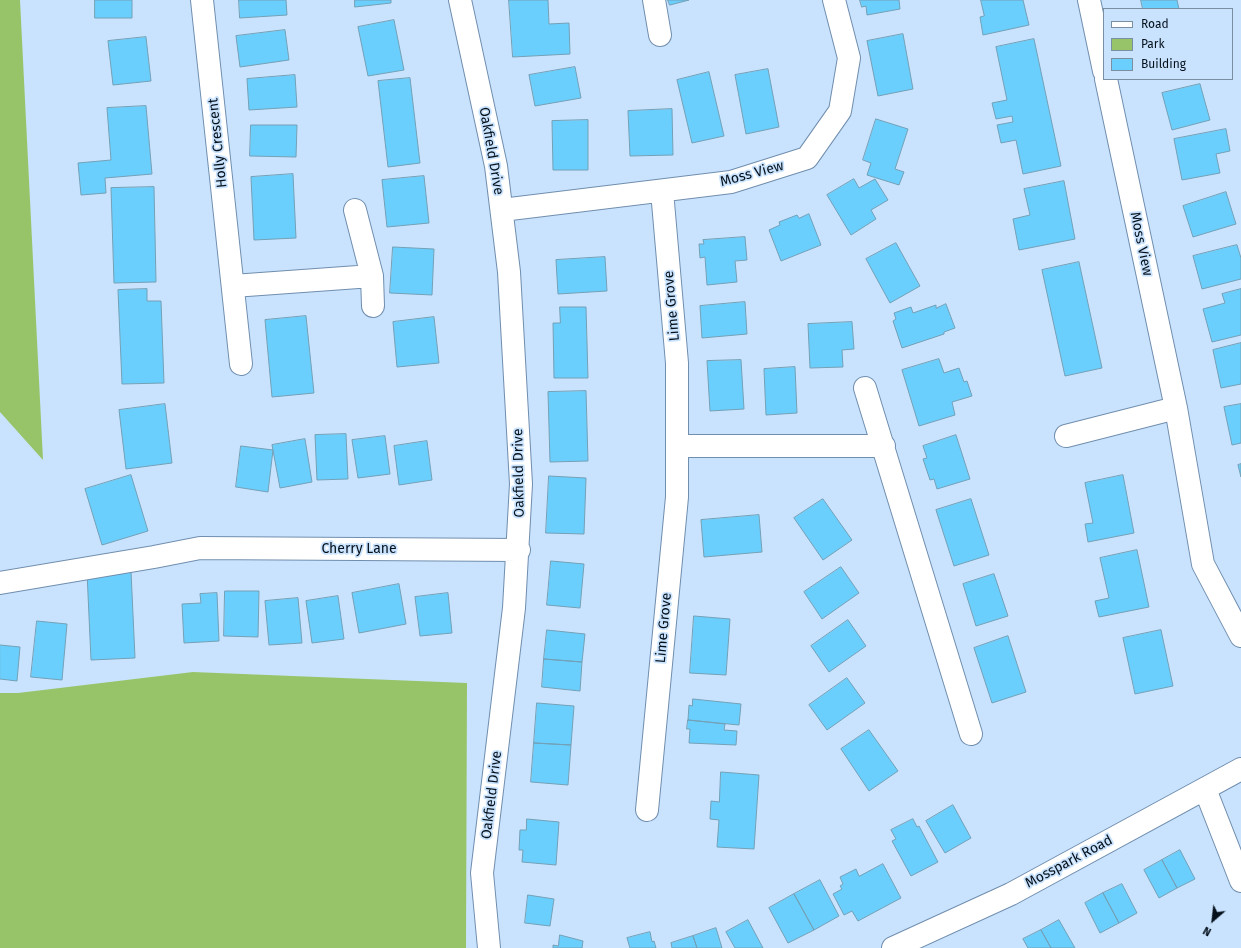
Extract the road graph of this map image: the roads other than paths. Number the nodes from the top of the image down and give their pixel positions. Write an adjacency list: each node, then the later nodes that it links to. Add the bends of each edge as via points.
1 (202, 0): 13 (street, Holly Crescent)
2 (460, 0): 11 (street, Oakfield Drive, via 496,166)
3 (654, 0): 6 (street)
4 (834, 0): 9 (street, Moss View, via 849,58 842,103 840,111 807,158 731,182)
5 (1089, 0): 7 (street)
6 (660, 35)
7 (1103, 66)
8 (1106, 80): 17 (street, Moss View)
9 (662, 191): 11 (street, Moss View); 19 (street, Lime Grove, via 677,363)
10 (355, 210): 12 (street)
11 (502, 210): 21 (street, Oakfield Drive, via 509,272 521,484)
12 (372, 276): 13 (street); 14 (street)
13 (233, 286): 15 (street, Holly Crescent)
14 (373, 306)
15 (241, 364)
16 (865, 388): 20 (street)
17 (1176, 408): 18 (street); 23 (street, Moss View, via 1203,564)
18 (1066, 436)
19 (677, 446): 20 (street); 27 (street, Lime Grove, via 677,497)
20 (884, 446): 24 (street)
21 (519, 550): 22 (street, Cherry Lane, via 200,548); 29 (street, Oakfield Drive, via 482,873)
22 (0, 583)
23 (1241, 636)
24 (971, 734)
25 (1241, 769): 26 (street, Mosspark Road)
26 (1205, 789): 28 (street); 30 (street, Mosspark Road, via 1011,894)
27 (647, 810)
28 (1241, 882)
29 (489, 948)
30 (893, 948)

